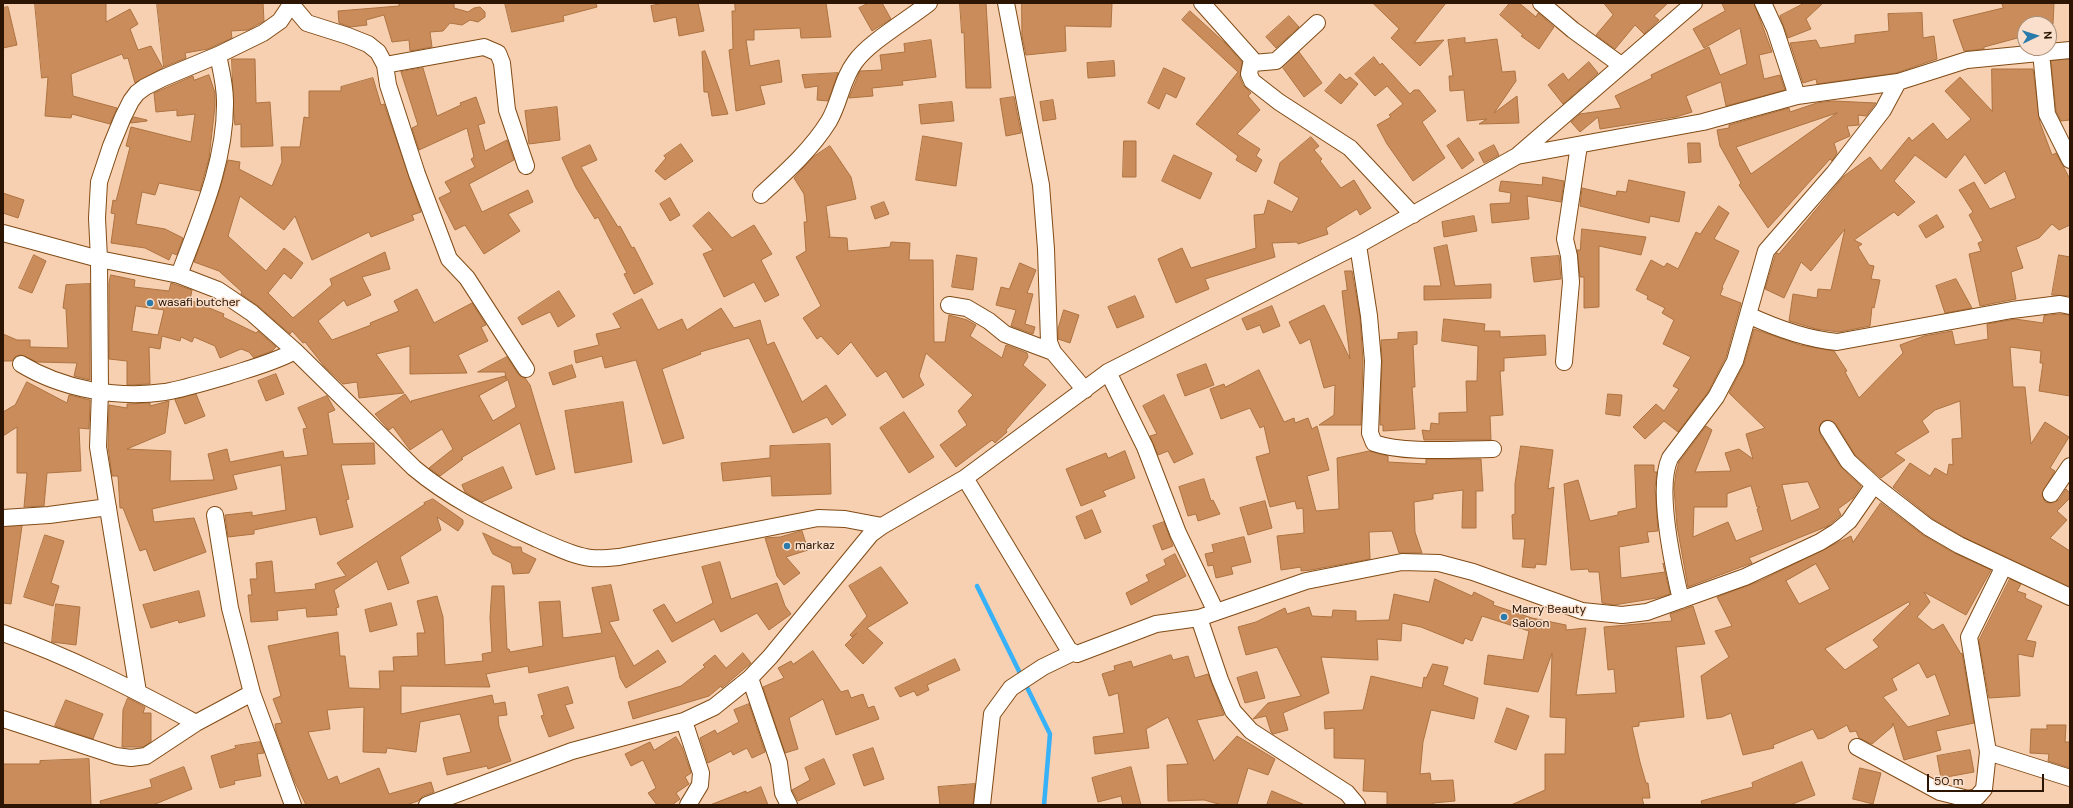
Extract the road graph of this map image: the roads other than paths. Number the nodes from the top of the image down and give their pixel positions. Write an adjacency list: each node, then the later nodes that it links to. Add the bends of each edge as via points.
1 (929, 3): 23 (street, via 867,49 855,61 836,107 816,140 808,151)
2 (1006, 3): 33 (street, via 1041,185 1049,342)
3 (1202, 3): 14 (street, via 1252,59)
4 (1541, 3): 16 (street)
5 (1694, 3): 16 (street)
6 (1763, 3): 18 (street, via 1775,28)
7 (292, 4): 11 (street, via 274,26); 15 (street, via 307,23 368,44 378,52)
8 (1317, 23): 14 (street, via 1276,61)
9 (2070, 50): 10 (street)
10 (2057, 51)
11 (218, 55): 27 (street, via 145,87 131,101 111,146 99,182); 28 (street, via 225,100 222,144 205,207)
12 (2017, 55): 17 (street, via 1967,60)
13 (2041, 56): 21 (street, via 2047,114)
14 (1253, 64): 24 (street, via 1249,74 1252,81 1279,102 1350,148)
15 (385, 65): 22 (street, via 484,48 498,53 502,64 507,110); 36 (street, via 388,85 417,174 449,258 467,278)
16 (1621, 65): 20 (street)
17 (1898, 82): 18 (street); 31 (street, via 1883,110 1834,173 1766,251)
18 (1797, 96): 19 (street, via 1703,122)
19 (1579, 145): 20 (street); 34 (street, via 1565,239 1571,282)
20 (1517, 156): 24 (street)
21 (2070, 160)
22 (526, 166)
23 (761, 195)
24 (1413, 215): 26 (street)
25 (3, 233): 27 (street)
26 (1358, 245): 37 (street); 41 (street, via 1369,316 1370,433 1374,443 1419,449)
27 (99, 259): 28 (street); 39 (street)
28 (179, 275): 32 (street, via 218,290 252,313)
29 (949, 305): 33 (street, via 967,308 990,320 1005,334)
30 (2070, 306): 31 (street, via 2060,304 2012,310 1837,342 1816,340 1771,326)
31 (1748, 315): 52 (street, via 1738,355 1716,397 1665,468 1668,531)
32 (295, 351): 39 (street, via 262,365 166,392); 49 (street, via 433,484 495,520 563,550 591,558 619,557 818,518 844,519)
33 (1054, 352): 38 (street)
34 (1564, 362)
35 (21, 364): 39 (street, via 56,382)
36 (526, 369)
37 (1108, 372): 38 (street); 53 (street, via 1145,447 1178,532)
38 (1085, 390): 43 (street)
39 (100, 391): 46 (street, via 98,447)
40 (1828, 429): 44 (street, via 1848,461)
41 (1493, 449)
42 (2070, 466): 45 (street)
43 (965, 478): 49 (street); 56 (street)
44 (1874, 485): 50 (street, via 1928,527); 52 (street, via 1849,521 1836,532 1770,566)
45 (2051, 494)
46 (108, 506): 48 (street, via 48,515); 58 (street)
47 (215, 515): 59 (street, via 230,608)
48 (3, 518)
49 (882, 526): 57 (street, via 871,534)
50 (2004, 566): 51 (street); 64 (street, via 1969,637)
51 (2070, 597)
52 (1681, 600): 53 (street, via 1647,612 1604,615 1582,611 1473,572 1439,563 1402,562 1306,581)
53 (1216, 612): 54 (street)
54 (1199, 618): 56 (street, via 1156,624 1077,654); 66 (street, via 1233,711 1251,731)
55 (3, 633): 58 (street, via 54,652)
56 (1072, 653): 71 (street, via 1043,667 1011,688 992,714)
57 (750, 678): 61 (street, via 714,707); 70 (street, via 779,763 783,793)
58 (138, 692): 62 (street)
59 (252, 694): 62 (street); 67 (street)
60 (3, 719): 62 (street, via 116,756 131,758 146,756)
61 (684, 721): 68 (street, via 572,751); 69 (street, via 701,773 700,785)
62 (196, 723)
63 (1857, 747): 64 (street, via 1940,792 1968,799 1977,798 1984,790)
64 (1988, 752): 65 (street)
65 (2070, 778)
66 (1343, 799): 72 (street)
67 (293, 805)
68 (427, 805)
69 (688, 805)
70 (789, 805)
71 (982, 805)
72 (1357, 805)

